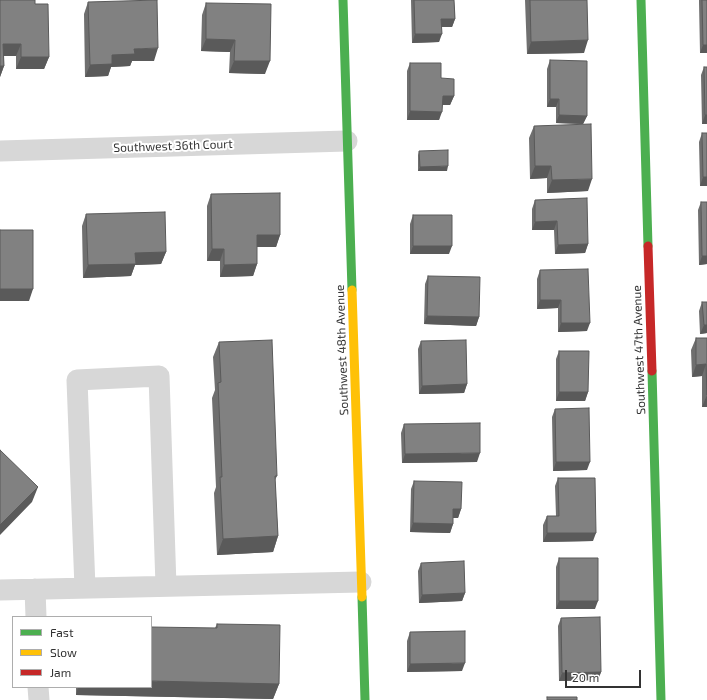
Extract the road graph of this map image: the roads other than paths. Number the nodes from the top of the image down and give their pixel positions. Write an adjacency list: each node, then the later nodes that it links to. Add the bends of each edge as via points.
1 (343, 0): 3 (street, Southwest 48th Avenue)
2 (641, 0): 14 (street, Southwest 47th Avenue)
3 (347, 141): 4 (street, Southwest 36th Court); 5 (street, Southwest 48th Avenue)
4 (0, 151)
5 (361, 582): 6 (street); 13 (street, Southwest 48th Avenue)
6 (166, 586): 7 (street); 7 (street, via 159,376 77,380)
7 (85, 588): 8 (street)
8 (35, 589): 9 (street); 10 (street)
9 (0, 590)
10 (36, 616)
11 (38, 688): 12 (street)
12 (39, 700)
13 (365, 700)
14 (661, 700)

